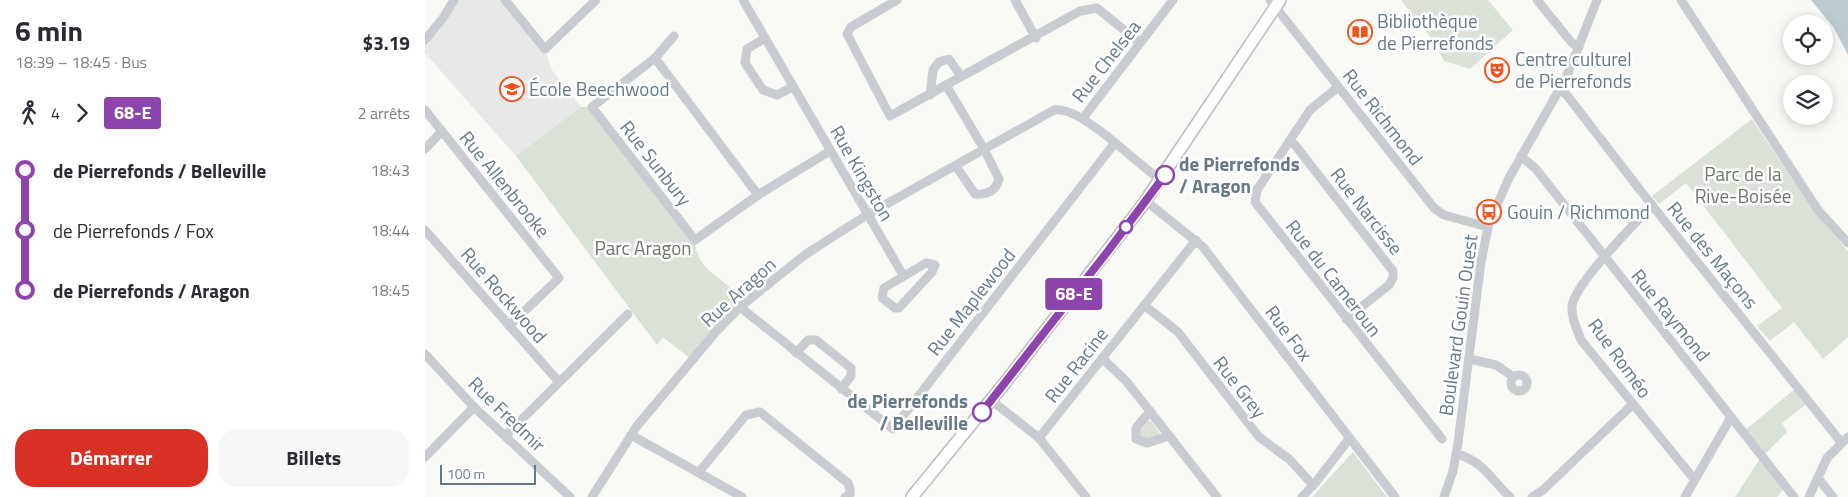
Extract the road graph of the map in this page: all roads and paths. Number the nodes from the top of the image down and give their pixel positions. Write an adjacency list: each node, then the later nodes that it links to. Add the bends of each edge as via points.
1 (454, 0): 15 (street)
2 (505, 0): 3 (street, via 545,49)
3 (596, 0)
4 (897, 0): 24 (street, via 851,27 847,34 891,116)
5 (1015, 0): 14 (street)
6 (1173, 0): 16 (street, Rue Chelsea)
7 (1537, 0): 17 (street, via 1572,43)
8 (1597, 0): 17 (street, Boulevard Gouin Ouest)
9 (1681, 0): 43 (street, via 1818,210)
10 (746, 1): 13 (street, Rue Kingston)
11 (1275, 2): 21 (street, Rue Richmond); 35 (main road)
12 (674, 36): 18 (street, Rue Sunbury)
13 (765, 38): 22 (street, Rue Kingston); 22 (street, via 747,49 745,63 763,90 777,95)
14 (1036, 38): 16 (street, via 1080,11 1097,8); 19 (street)
15 (425, 40)
16 (1140, 43): 26 (street, Rue Chelsea)
17 (1579, 47): 23 (street, Boulevard Gouin Ouest)
18 (655, 58): 36 (street); 36 (street, Rue Sunbury, via 592,107 695,240)
19 (961, 76): 20 (street); 24 (street, via 949,59 939,62 933,70)
20 (946, 85): 24 (street); 31 (street)
21 (1338, 87): 28 (street, Rue du Cameroun, via 1310,110); 40 (street, Rue Richmond, via 1434,208 1444,214)
22 (793, 88): 32 (street, Rue Kingston)
23 (1560, 90): 33 (street, Boulevard Gouin Ouest); 38 (street, Rue des Maçons)
24 (930, 95)
25 (425, 110): 27 (street, Rue Allenbrooke)
26 (1083, 118): 29 (street, Rue Aragon); 31 (street, Rue Aragon, via 1063,109 1053,110)
27 (442, 131): 30 (street); 50 (street, Rue Allenbrooke, via 559,278)
28 (1289, 141): 49 (street, Rue du Cameroun, via 1255,193 1255,204); 49 (street, Rue Narcisse, via 1393,271 1389,285)
29 (1114, 144): 35 (street, Rue Aragon); 57 (street, Rue Maplewood, via 893,429)
30 (425, 149)
31 (984, 149): 34 (street, Rue Aragon); 34 (street, via 999,179 997,187 985,195 975,194)
32 (830, 151): 36 (street, Rue Sunbury); 39 (street, Rue Kingston)
33 (1521, 156): 40 (street, Boulevard Gouin Ouest); 44 (street, Rue Raymond, via 1536,169)
34 (956, 166): 39 (street, Rue Aragon)
35 (1161, 180): 37 (main road)
36 (758, 195)
37 (1146, 201): 42 (street, Rue Fox); 58 (main road)
38 (1652, 205): 44 (street, Rue Roméo); 69 (street, Rue des Maçons)
39 (867, 215): 45 (street, Rue Kingston); 47 (street, Rue Aragon, via 806,254)
40 (1488, 226): 54 (street, Boulevard Gouin Ouest)
41 (425, 230): 50 (street, Rue Rockwood)
42 (1196, 240): 46 (street, Rue Racine); 67 (street, Rue Fox)
43 (1848, 243)
44 (1604, 258): 59 (street, Rue Roméo, via 1577,293 1572,306 1573,322 1581,340); 62 (street, Rue Raymond)
45 (903, 275): 45 (street, via 881,292 882,298 895,308 916,292 935,265 926,263)
46 (1144, 305): 53 (street, Rue Racine); 75 (street, Rue Grey, via 1178,332 1259,437 1289,459)
47 (741, 307): 51 (street, Rue Maplewood); 64 (street, Rue Aragon, via 714,334)
48 (628, 314): 56 (street)
49 (1346, 319): 68 (street, Rue du Cameroun)
50 (509, 326): 56 (street, Rue Rockwood)
51 (796, 353): 57 (street, Rue Maplewood); 57 (street, via 808,340 816,340 851,368 851,376)
52 (425, 354): 60 (street, Rue Fredmir)
53 (1102, 358): 61 (street, via 1121,375); 66 (street, Rue Racine)
54 (1470, 359): 55 (street, via 1496,365); 70 (street, Boulevard Gouin Ouest)
55 (1514, 377)
56 (559, 382): 63 (street)
57 (841, 389)
58 (991, 400): 66 (street); 81 (main road)
59 (1633, 404): 74 (street, Rue Roméo); 76 (street)
60 (474, 407): 63 (street, Rue Fredmir); 71 (street)
61 (1150, 411): 65 (street); 65 (street, via 1138,425 1136,438 1147,443)
62 (1731, 417): 74 (street); 90 (street, Rue Raymond)
63 (506, 435): 77 (street, Rue Fredmir)
64 (631, 435): 72 (street); 78 (street, Rue Aragon)
65 (1169, 436): 83 (street)
66 (1039, 438): 82 (street)
67 (1349, 439): 75 (street); 85 (street, Rue Fox)
68 (1442, 439)
69 (1845, 440): 73 (street, via 1827,458)
70 (1456, 454): 86 (street, Boulevard Gouin Ouest); 87 (street, via 1469,457 1483,466 1497,486)
71 (425, 457)
72 (699, 472): 79 (street); 80 (street, via 746,415 759,412 848,483 850,494)
73 (1818, 478): 91 (street); 92 (street)
74 (1694, 479): 89 (street)
75 (1313, 485): 84 (street)
76 (1546, 493): 88 (street)
77 (569, 496)
78 (592, 497)
79 (742, 497)
80 (845, 497)
81 (911, 497)
82 (1086, 497)
83 (1217, 497)
84 (1302, 497)
85 (1395, 497)
86 (1444, 497)
87 (1510, 497)
88 (1532, 497)
89 (1685, 497)
90 (1794, 497)
91 (1809, 497)
92 (1833, 497)

